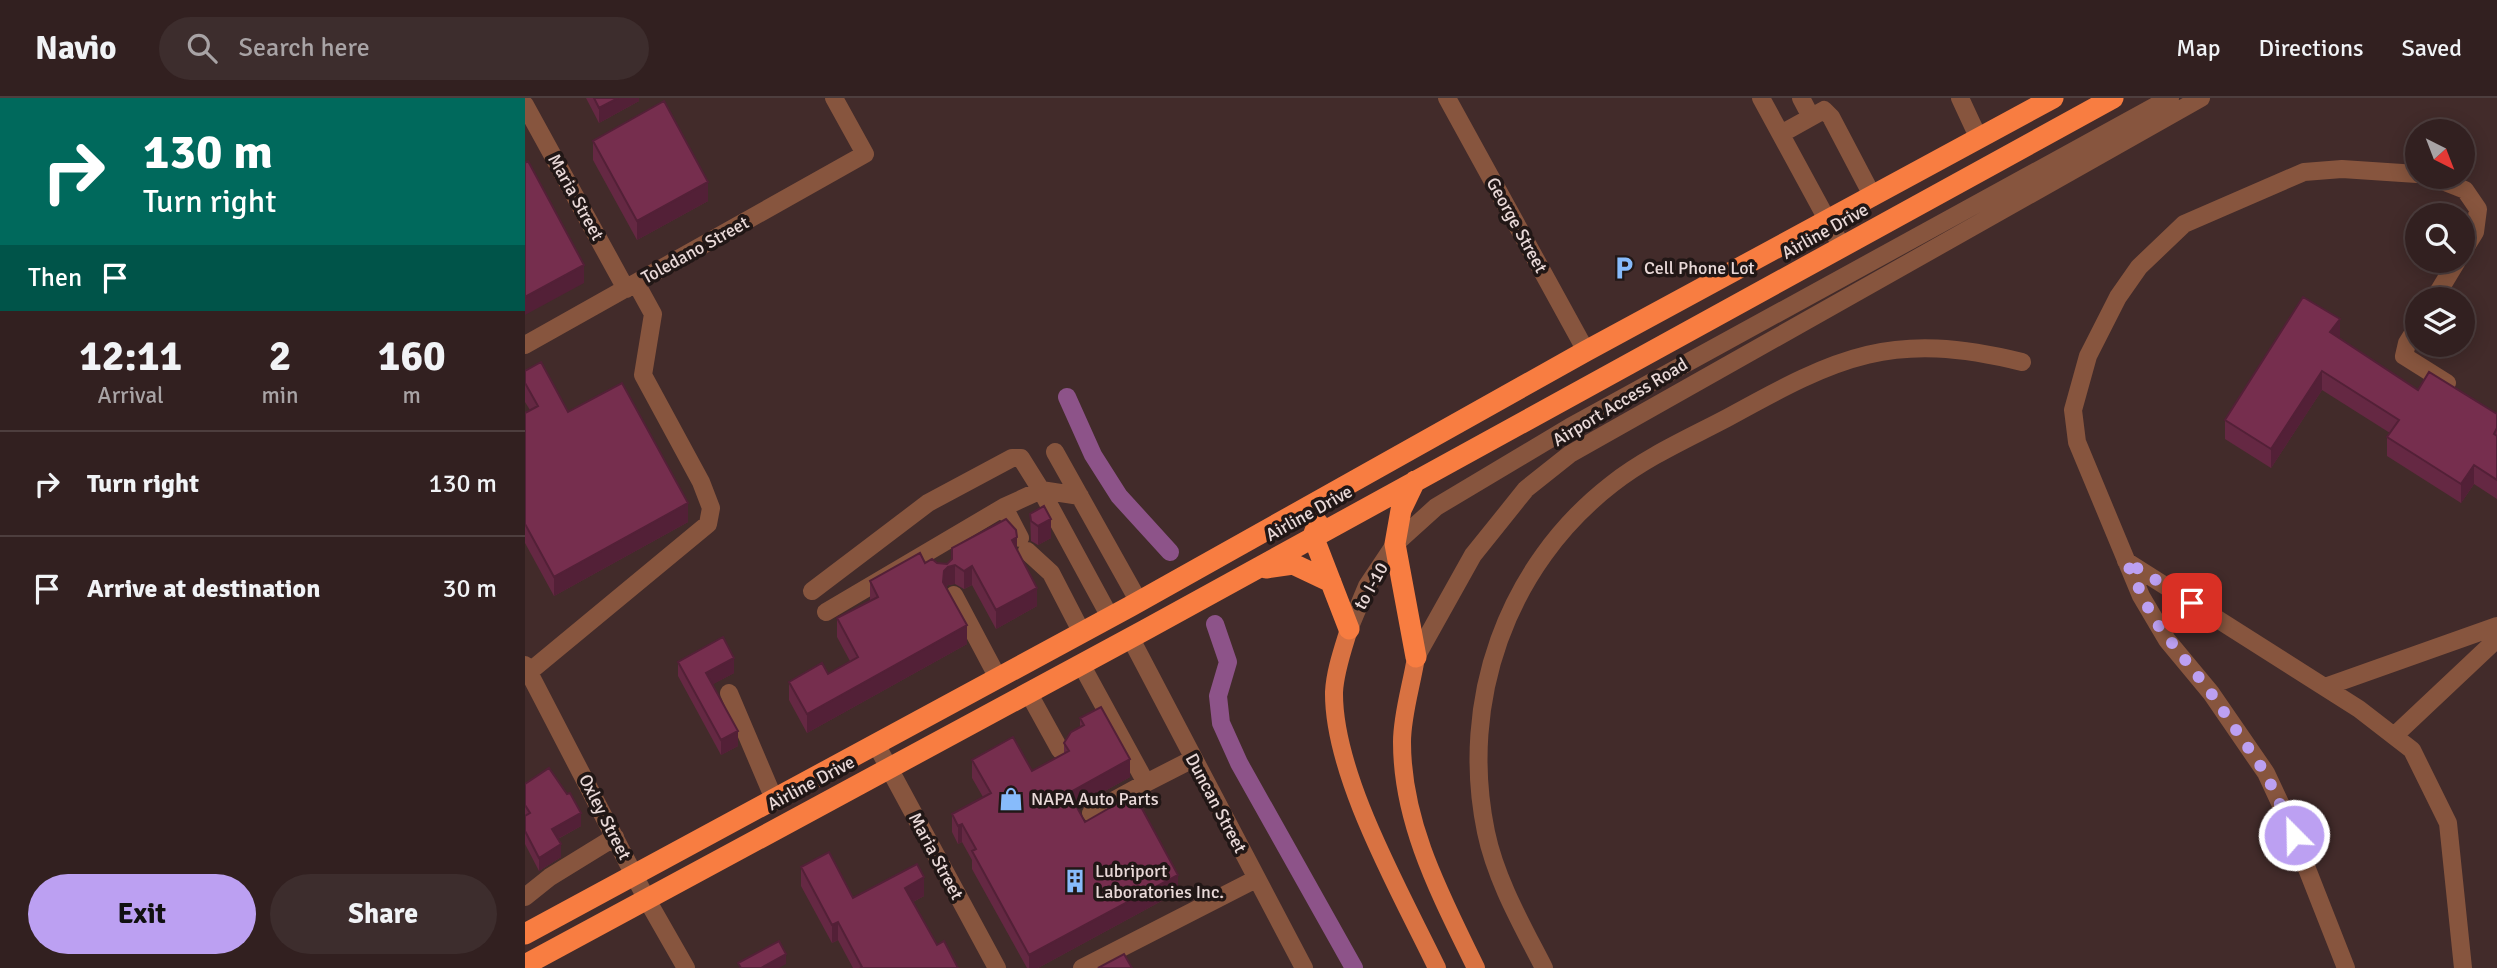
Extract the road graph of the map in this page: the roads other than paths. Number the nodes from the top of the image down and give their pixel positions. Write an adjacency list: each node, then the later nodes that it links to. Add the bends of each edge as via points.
1 (834, 98): 22 (street, Toledano Street, via 865,154)
2 (1447, 98): 24 (street, George Street)
3 (1801, 98): 11 (street)
4 (1960, 98): 13 (street)
5 (2053, 98): 13 (highway, Airline Drive)
6 (2113, 98): 21 (highway, Airline Drive)
7 (2170, 98): 35 (street, Airport Access Road, via 1570,427 1436,507)
8 (2201, 98): 49 (street, Airport Access Road, via 1570,454 1526,489 1473,555)
9 (1766, 99): 12 (street)
10 (525, 106): 22 (street, Maria Street)
11 (1811, 117): 12 (street); 16 (street, via 1824,110 1831,117)
12 (1781, 134): 19 (street)
13 (1979, 139): 16 (highway, Airline Drive)
14 (2405, 173): 36 (street, via 2304,172 2184,224 2139,267 2088,356 2073,410 2077,442)
15 (2462, 189): 17 (street)
16 (1873, 197): 19 (highway, Airline Drive)
17 (2474, 203)
18 (2475, 205): 20 (street)
19 (1828, 221): 21 (street); 24 (highway, Airline Drive)
20 (2475, 232)
21 (1842, 247): 29 (highway, Airline Drive)
22 (631, 286): 23 (street, Toledano Street); 51 (street, Maria Street, via 653,314 643,375 701,482 711,508 708,524)
23 (525, 345)
24 (1586, 351): 31 (highway, Airline Drive)
25 (2406, 357): 27 (street)
26 (2022, 362): 77 (street, via 1932,347 1842,360 1799,379 1614,482 1547,550 1524,584 1498,639 1483,693 1477,739 1479,790 1497,872)
27 (2458, 390)
28 (1055, 452): 32 (street)
29 (1415, 481): 34 (highway, Airline Drive); 35 (highway, via 1401,510)
30 (1041, 490): 32 (street); 33 (street); 39 (street, via 1027,464 1012,458 928,503); 43 (street)
31 (1327, 495): 34 (highway); 41 (highway, Airline Drive)
32 (1080, 496): 41 (street)
33 (1005, 507): 42 (street, via 934,556); 46 (street, via 1024,545 1051,573)
34 (1313, 536): 37 (highway, Airline Drive); 38 (highway)
35 (1395, 544): 45 (street, to I-10, via 1367,586); 49 (highway)
36 (2126, 561): 53 (street); 78 (street, via 2154,620 2266,774)
37 (1253, 569): 38 (highway, via 1293,564); 47 (highway, Airline Drive)
38 (1331, 582): 45 (highway)
39 (812, 591)
40 (954, 595): 52 (street)
41 (1139, 602): 43 (highway, Airline Drive)
42 (825, 612)
43 (1111, 617): 46 (highway, Airline Drive)
44 (2497, 626): 53 (street)
45 (1349, 629): 75 (main road, via 1334,692 1356,795)
46 (1082, 633): 52 (highway, Airline Drive)
47 (1130, 637): 50 (highway, Airline Drive); 59 (street, Duncan Street)
48 (2497, 639): 56 (street)
49 (1416, 657): 76 (main road, Airport Access Road, via 1402,740 1407,799 1427,866)
50 (1081, 664): 54 (highway, Airline Drive); 61 (street)
51 (527, 669): 64 (street, Oxley Street)
52 (998, 678): 57 (highway, Airline Drive)
53 (2325, 687): 56 (street)
54 (1028, 692): 58 (street); 60 (highway, Airline Drive)
55 (729, 693): 62 (street)
56 (2394, 736): 79 (street, via 2417,757 2448,823)
57 (876, 744): 60 (street, Maria Street); 62 (highway, Airline Drive)
58 (1060, 750)
59 (1193, 758): 61 (street); 66 (street, Duncan Street)
60 (888, 768): 68 (highway, Airline Drive); 72 (street, Maria Street)
61 (1146, 783): 63 (street)
62 (774, 799): 65 (highway, Airline Drive)
63 (1091, 813)
64 (615, 837): 65 (street, Oxley Street); 67 (street)
65 (634, 874): 68 (street, Oxley Street); 69 (highway, Airline Drive)
66 (1256, 879): 73 (street); 74 (street, Duncan Street)
67 (525, 897)
68 (646, 898): 70 (highway, Airline Drive); 71 (street, Oxley Street)
69 (525, 934)
70 (525, 965)
71 (686, 968)
72 (997, 968)
73 (1082, 968)
74 (1304, 968)
75 (1437, 968)
76 (1476, 968)
77 (1544, 968)
78 (2346, 968)
79 (2463, 968)

